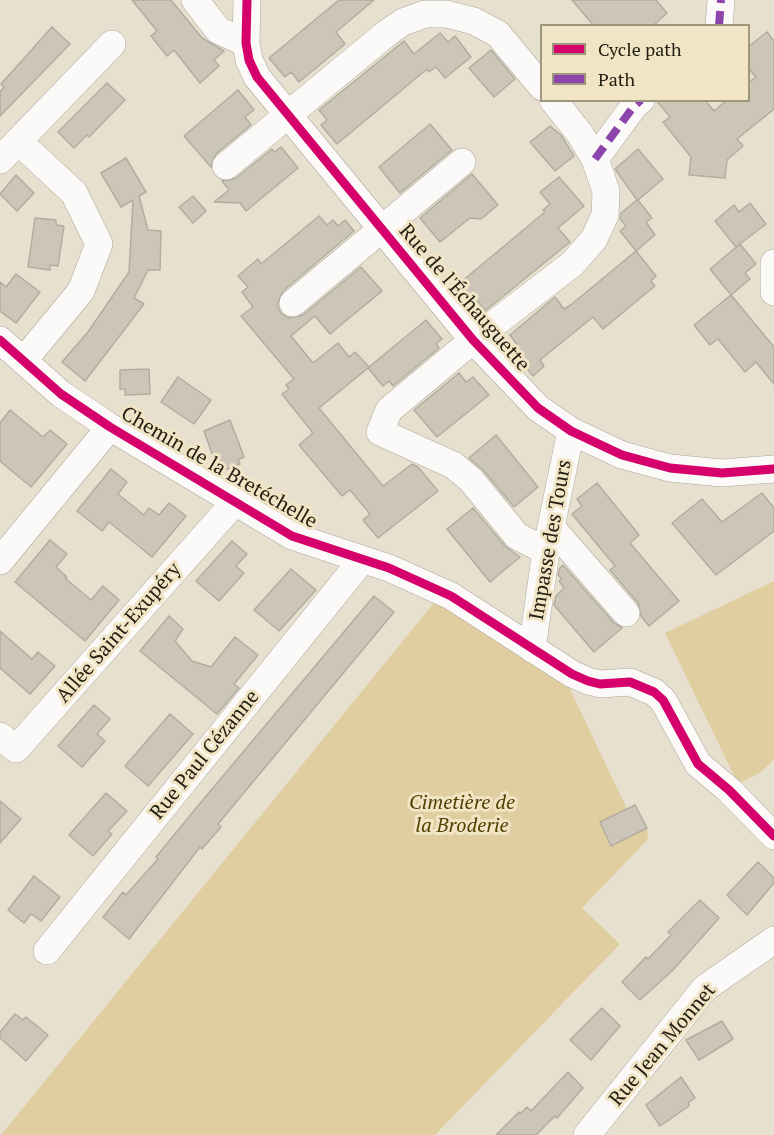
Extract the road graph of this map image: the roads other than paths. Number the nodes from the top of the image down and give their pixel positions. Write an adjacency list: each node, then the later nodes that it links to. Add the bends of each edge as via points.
1 (195, 0): 5 (street, via 218,30)
2 (247, 0): 5 (street, Rue de l'Échauguette)
3 (721, 0): 4 (street)
4 (719, 24)
5 (246, 43): 10 (street, Rue de l'Échauguette, via 256,77)
6 (112, 45): 11 (street)
7 (540, 85): 10 (street, via 498,34 474,21 425,14 387,33)
8 (555, 102): 12 (street)
9 (639, 102): 12 (street)
10 (288, 116): 14 (street); 15 (street, Rue de l'Échauguette)
11 (9, 150): 21 (street, via 74,194 99,244 81,291)
12 (595, 159): 20 (street, via 606,191 605,215 594,239 572,264)
13 (462, 162): 15 (street)
14 (226, 166)
15 (381, 230): 18 (street); 20 (street, Rue de l'Échauguette)
16 (774, 263): 17 (street)
17 (774, 292)
18 (293, 303)
19 (0, 340): 21 (street, Chemin de la Bretéchelle)
20 (473, 340): 23 (street, Rue de l'Échauguette, via 538,408); 26 (street, via 389,410 380,432 453,465 471,480 517,536)
21 (24, 360): 22 (street, Chemin de la Bretéchelle, via 61,394)
22 (110, 427): 25 (street, Chemin de la Bretéchelle); 28 (street)
23 (571, 431): 24 (street, Rue de l'Échauguette, via 622,455 670,468 722,473); 26 (street, Impasse des Tours)
24 (774, 469)
25 (235, 501): 27 (street, Chemin de la Bretéchelle, via 292,536); 31 (street, Allée Saint-Exupéry, via 16,749)
26 (549, 539): 29 (street); 30 (street, Impasse des Tours)
27 (362, 560): 30 (street, Chemin de la Bretéchelle, via 451,596); 34 (street, Rue Paul Cézanne)
28 (0, 561)
29 (626, 613)
30 (532, 649): 32 (street, Chemin de la Bretéchelle, via 588,681 630,682 654,692 663,700 698,764)
31 (0, 736)
32 (774, 836)
33 (774, 940): 35 (street, Rue Jean Monnet, via 705,988)
34 (47, 951)
35 (587, 1135)

